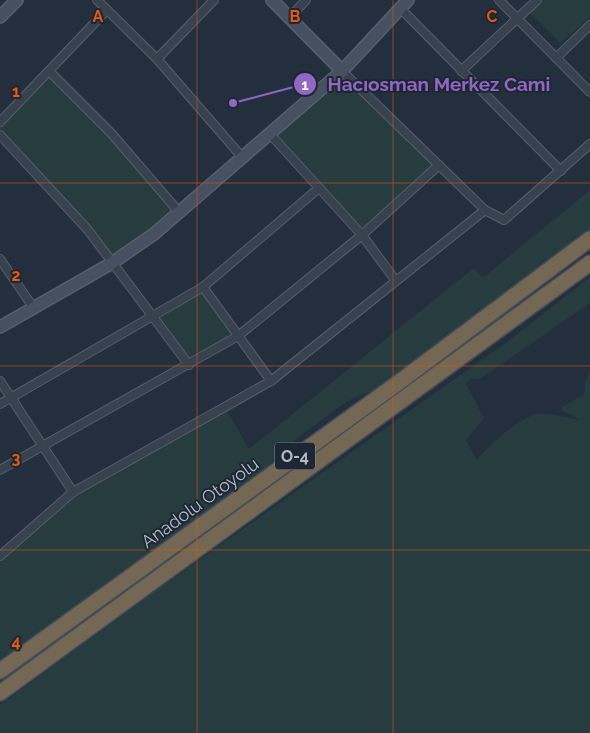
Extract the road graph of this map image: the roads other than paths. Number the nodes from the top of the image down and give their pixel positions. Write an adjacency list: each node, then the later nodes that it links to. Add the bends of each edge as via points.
1 (17, 0): 10 (main road)
2 (98, 0): 9 (street)
3 (214, 0): 15 (street)
4 (272, 0): 11 (main road)
5 (306, 0): 11 (street)
6 (499, 0): 12 (street)
7 (537, 0): 12 (street)
8 (404, 4): 17 (main road); 18 (street)
9 (107, 10): 15 (street); 16 (street)
10 (0, 17)
11 (290, 17): 17 (main road)
12 (518, 19): 14 (street); 18 (street)
13 (590, 24): 14 (street)
14 (556, 58): 19 (street)
15 (157, 59): 24 (street)
16 (49, 71): 20 (street); 29 (street, via 111,133)
17 (342, 71): 21 (main road); 25 (street)
18 (461, 71): 26 (street)
19 (590, 92)
20 (0, 122)
21 (270, 134): 24 (main road); 27 (street)
22 (0, 135): 33 (street, via 88,230)
23 (590, 144): 26 (street)
24 (242, 157): 29 (main road)
25 (439, 165): 28 (street); 30 (street)
26 (561, 171): 28 (street, via 504,220)
27 (319, 188): 30 (street); 36 (street)
28 (485, 210): 35 (street)
29 (179, 212): 33 (main road)
30 (362, 235): 35 (street); 40 (street)
31 (590, 239): 50 (highway, Anadolu Otoyolu / O-4, via 443,350)
32 (0, 259): 37 (street)
33 (112, 263): 37 (main road); 38 (street)
34 (590, 263): 51 (highway, Anadolu Otoyolu / O-4)
35 (396, 281): 43 (street)
36 (203, 287): 38 (street); 40 (street)
37 (33, 307): 39 (main road)
38 (154, 316): 41 (street); 44 (street)
39 (0, 326)
40 (238, 336): 41 (street); 43 (street)
41 (189, 365): 46 (street)
42 (0, 380): 44 (street)
43 (272, 381): 48 (street)
44 (11, 398): 45 (street); 46 (street)
45 (0, 404)
46 (43, 446): 47 (street); 48 (street)
47 (0, 470)
48 (73, 492): 49 (street)
49 (0, 556)
50 (0, 671)
51 (0, 693)

